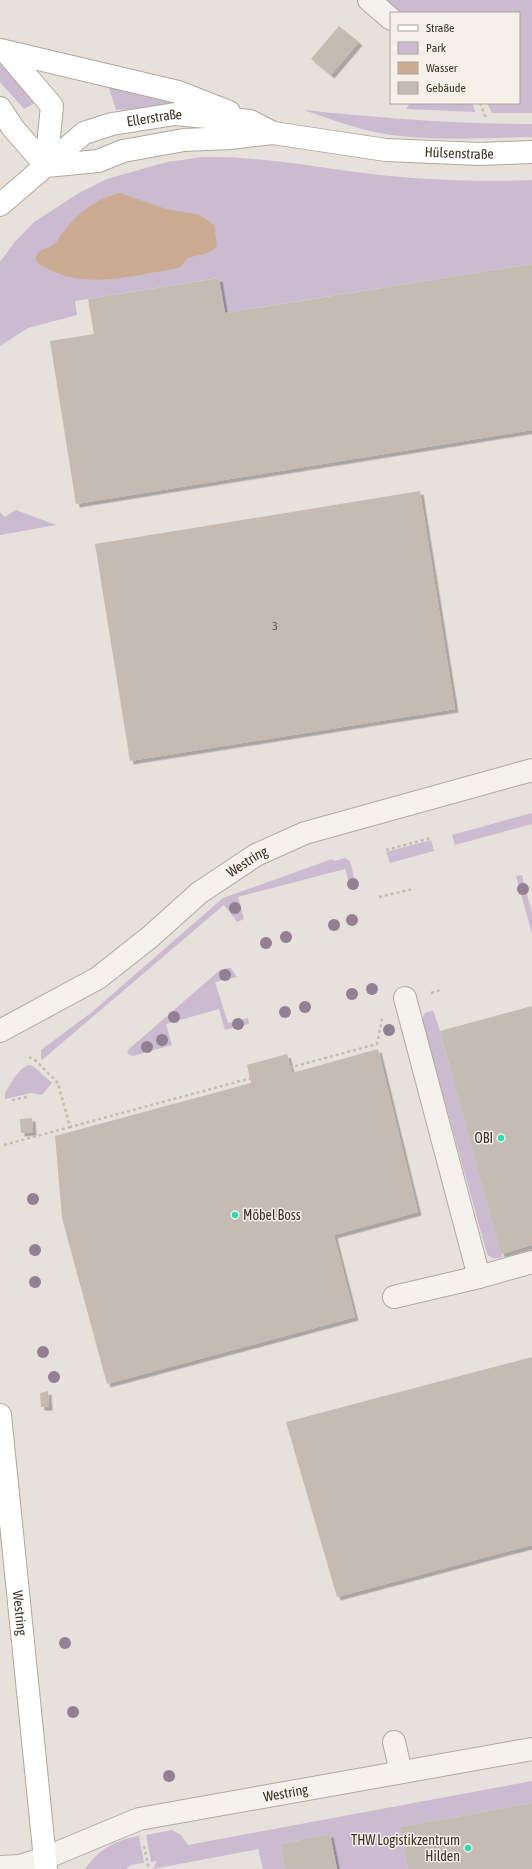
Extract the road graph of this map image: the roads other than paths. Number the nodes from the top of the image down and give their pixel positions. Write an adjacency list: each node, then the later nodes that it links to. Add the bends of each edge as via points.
1 (369, 0): 2 (street)
2 (390, 18)
3 (3, 51): 5 (main road, via 178,92); 9 (main road, via 52,106)
4 (0, 108): 9 (main road, via 13,128)
5 (250, 121): 6 (main road, Ellerstraße); 9 (main road, Ellerstraße, via 175,114 112,124 84,133)
6 (273, 133): 7 (main road, Ellerstraße); 9 (main road, Ellerstraße, via 184,140 123,151 98,161)
7 (386, 150): 8 (main road, Hülsenstraße, via 480,154)
8 (532, 152)
9 (46, 166): 10 (main road)
10 (0, 205)
11 (532, 770): 13 (street, Westring, via 312,831 256,855 199,893 150,937 98,978)
12 (405, 998): 15 (street)
13 (0, 1031)
14 (532, 1262): 15 (street)
15 (479, 1277): 16 (street)
16 (394, 1297)
17 (0, 1415): 21 (main road, Westring)
18 (394, 1742): 20 (street)
19 (532, 1749): 20 (street, Westring)
20 (401, 1772): 21 (street, Westring, via 139,1819)
21 (45, 1863): 22 (street, Westring)
22 (0, 1868)

